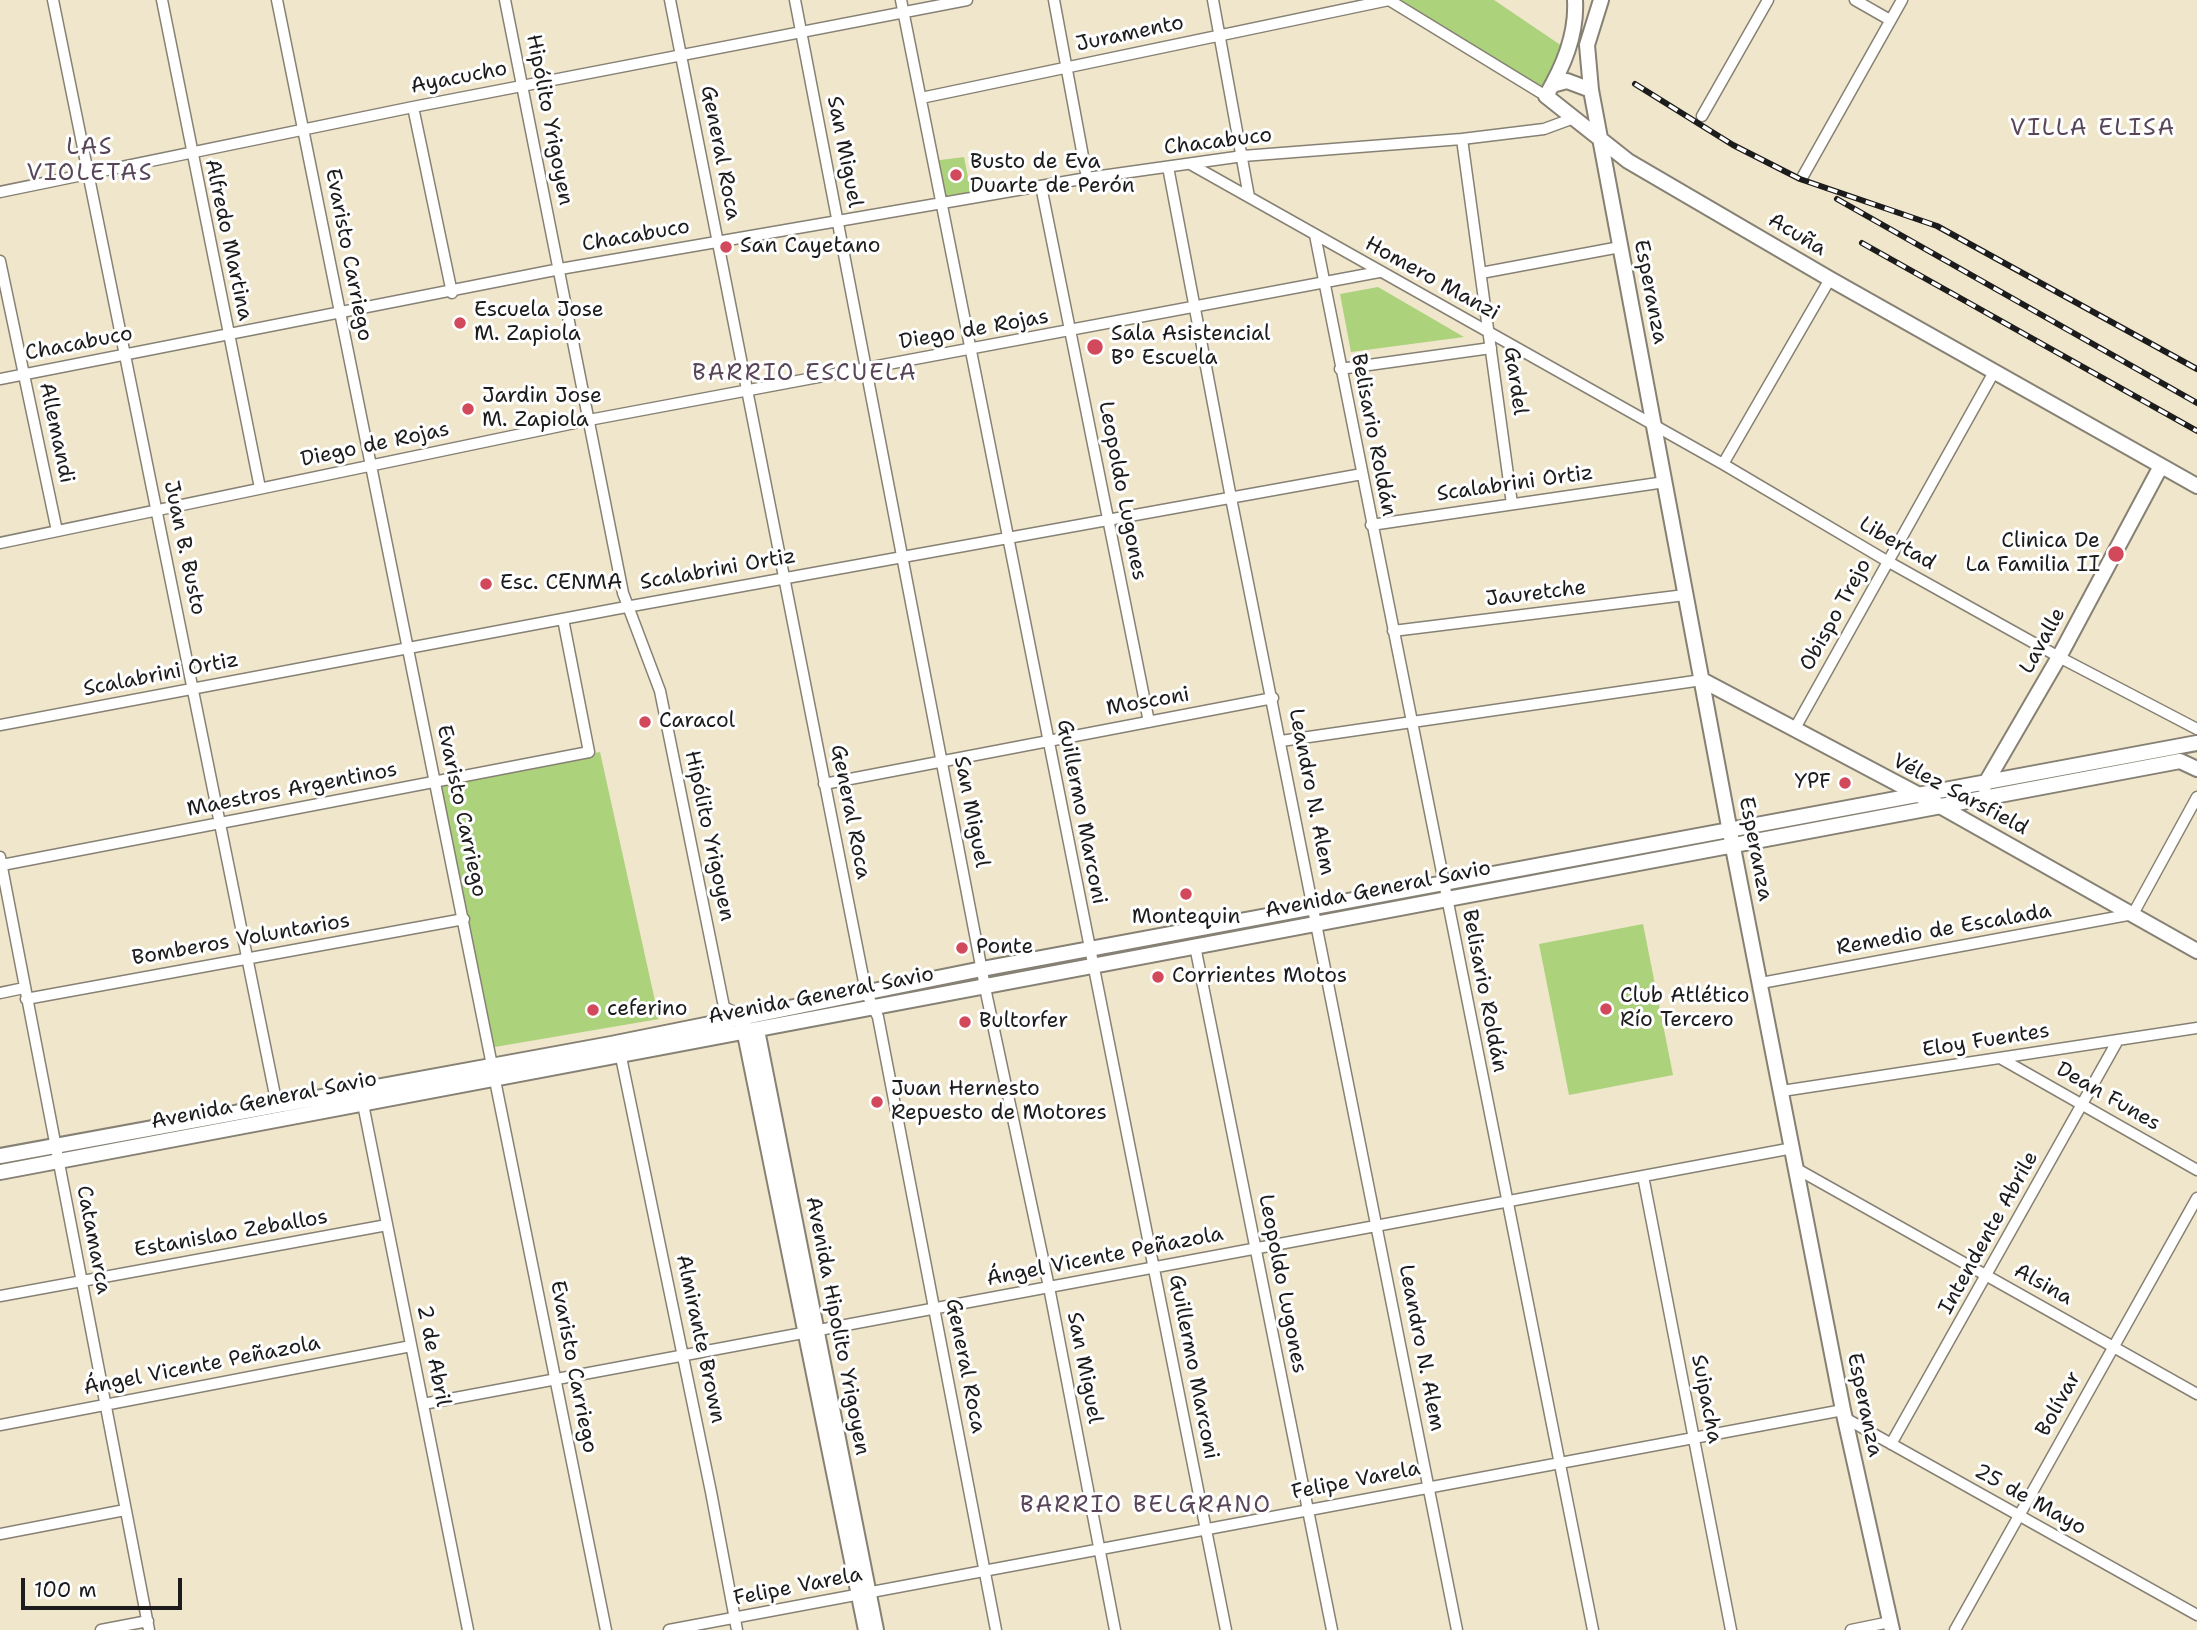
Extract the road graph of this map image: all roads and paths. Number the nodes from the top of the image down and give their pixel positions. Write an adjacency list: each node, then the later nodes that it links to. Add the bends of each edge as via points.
1 (53, 0): 38 (street, Juan B. Busto)
2 (162, 0): 34 (street, Alfredo Martina)
3 (277, 0): 31 (street, Evaristo Carriego)
4 (505, 0): 23 (street, Hipólito Yrigoyen)
5 (670, 0): 21 (street, General Roca)
6 (795, 0): 19 (street, San Miguel)
7 (901, 0): 17 (street, Guillermo Marconi)
8 (967, 0): 17 (street, Ayacucho)
9 (1054, 0): 22 (street)
10 (1213, 0): 20 (street)
11 (1389, 0): 20 (street, Juramento); 24 (street, Acuña)
12 (1575, 0): 24 (main road, via 1565,60)
13 (1601, 0): 25 (main road, Esperanza, via 1588,36)
14 (1768, 0): 28 (street)
15 (1855, 0): 18 (street)
16 (1902, 0): 18 (street)
17 (904, 13): 19 (street, Ayacucho); 26 (street, Guillermo Marconi)
18 (1890, 20): 39 (street)
19 (802, 33): 21 (street, Ayacucho); 46 (street, San Miguel)
20 (1220, 36): 22 (street, Juramento); 35 (street)
21 (681, 54): 23 (street, Ayacucho); 48 (street, General Roca)
22 (1067, 67): 26 (street, Juramento); 40 (street)
23 (523, 86): 27 (street, Ayacucho); 51 (street, Hipólito Yrigoyen)
24 (1549, 91): 25 (main road, via 1567,80); 30 (main road, Acuña)
25 (1592, 95): 29 (main road, Esperanza); 30 (main road)
26 (920, 98): 45 (street, Guillermo Marconi)
27 (413, 107): 31 (street, Ayacucho); 56 (street)
28 (1702, 116)
29 (1597, 117): 33 (main road, Esperanza); 44 (main road, via 1619,142)
30 (1574, 118): 32 (street, Chacabuco, via 1544,129); 33 (main road, Acuña)
31 (304, 129): 34 (street, Ayacucho); 58 (street, Evaristo Carriego)
32 (1462, 139): 35 (street, Chacabuco); 53 (street, Gardel)
33 (1602, 140): 44 (main road, Acuña, via 1628,161); 49 (main road, Esperanza)
34 (190, 152): 38 (street, Ayacucho); 61 (street, Alfredo Martina)
35 (1243, 156): 36 (street, Chacabuco); 43 (street)
36 (1191, 164): 37 (street, Chacabuco); 43 (street, Homero Manzi)
37 (1168, 167): 40 (street, Chacabuco); 57 (street, Leandro N. Alem)
38 (88, 174): 42 (street, Ayacucho); 64 (street, Juan B. Busto)
39 (1803, 176)
40 (1087, 178): 41 (street, Chacabuco)
41 (1041, 186): 45 (street, Chacabuco); 59 (street, Leopoldo Lugones)
42 (0, 192)
43 (1249, 197): 47 (street, Homero Manzi)
44 (1695, 199): 54 (main road, Acuña)
45 (941, 203): 46 (street, Chacabuco); 63 (street, Guillermo Marconi)
46 (838, 223): 48 (street, Chacabuco); 65 (street, San Miguel)
47 (1315, 235): 52 (street, Homero Manzi); 55 (street, Belisario Roldán)
48 (718, 241): 51 (street, Chacabuco); 70 (street, General Roca)
49 (1620, 247): 53 (street); 72 (main road, Esperanza)
50 (0, 261): 68 (street, Allemandi)
51 (560, 269): 56 (street, Chacabuco); 71 (street, Hipólito Yrigoyen)
52 (1378, 272): 55 (street, Diego de Rojas); 60 (street, Homero Manzi)
53 (1481, 273): 60 (street, Gardel)
54 (1830, 279): 67 (main road, Acuña); 73 (street)
55 (1324, 285): 57 (street, Diego de Rojas); 66 (street, Belisario Roldán)
56 (452, 292): 58 (street, Chacabuco)
57 (1195, 306): 59 (street, Diego de Rojas); 80 (street, Leandro N. Alem)
58 (340, 314): 61 (street, Chacabuco); 74 (street, Evaristo Carriego)
59 (1070, 332): 63 (street, Diego de Rojas); 83 (street, Leopoldo Lugones)
60 (1489, 332): 62 (street, Gardel); 72 (street, Homero Manzi)
61 (229, 335): 64 (street, Chacabuco); 79 (street, Alfredo Martina)
62 (1491, 348): 66 (street); 81 (street, Gardel)
63 (970, 349): 65 (street, Diego de Rojas); 86 (street, Guillermo Marconi)
64 (125, 355): 68 (street, Chacabuco); 82 (street, Juan B. Busto)
65 (866, 369): 70 (street, Diego de Rojas); 88 (street, San Miguel)
66 (1340, 369): 76 (street, Belisario Roldán)
67 (1994, 372): 75 (main road, Acuña); 89 (street, Obispo Trejo)
68 (24, 374): 69 (street, Chacabuco); 85 (street, Allemandi)
69 (0, 379)
70 (748, 391): 71 (street, Diego de Rojas); 90 (street, General Roca)
71 (589, 420): 74 (street, Diego de Rojas); 92 (street, Hipólito Yrigoyen)
72 (1654, 426): 73 (street, Libertad); 77 (main road, Esperanza)
73 (1723, 464): 89 (street, Libertad)
74 (370, 466): 79 (street, Diego de Rojas); 95 (street, Evaristo Carriego)
75 (2161, 466): 78 (main road, Acuña); 96 (main road, Lavalle)
76 (1362, 474): 80 (street, Scalabrini Ortiz); 84 (street, Belisario Roldán)
77 (1665, 482): 81 (street, Scalabrini Ortiz); 91 (main road, Esperanza)
78 (2197, 486)
79 (260, 488): 82 (street, Diego de Rojas)
80 (1231, 498): 83 (street, Scalabrini Ortiz); 99 (street, Leandro N. Alem)
81 (1513, 504): 84 (street, Scalabrini Ortiz)
82 (157, 510): 85 (street, Diego de Rojas); 98 (street, Juan B. Busto)
83 (1108, 520): 86 (street, Scalabrini Ortiz); 100 (street, Leopoldo Lugones)
84 (1371, 524): 94 (street, Belisario Roldán)
85 (57, 531): 87 (street, Diego de Rojas)
86 (1007, 538): 88 (street, Scalabrini Ortiz); 105 (street, Guillermo Marconi)
87 (0, 543)
88 (903, 557): 90 (street, Scalabrini Ortiz); 108 (street, San Miguel)
89 (1887, 561): 96 (street, Libertad); 104 (street, Obispo Trejo)
90 (785, 578): 92 (street, Scalabrini Ortiz); 112 (street, General Roca)
91 (1685, 595): 94 (street, Jauretche); 97 (main road, Esperanza)
92 (626, 607): 93 (street, Scalabrini Ortiz); 138 (street, Hipólito Yrigoyen, via 660,691 724,1007)
93 (563, 619): 95 (street, Scalabrini Ortiz); 111 (street, Maestros Argentinos, via 589,752)
94 (1392, 631): 101 (street, Belisario Roldán)
95 (407, 649): 98 (street, Scalabrini Ortiz); 111 (street, Evaristo Carriego)
96 (2059, 657): 103 (street, Libertad); 110 (main road, Lavalle)
97 (1702, 680): 101 (street); 104 (main road, Vélez Sarsfield); 118 (main road, Esperanza)
98 (193, 688): 102 (street, Scalabrini Ortiz); 117 (street, Juan B. Busto)
99 (1273, 698): 100 (street, Mosconi); 106 (street, Leandro N. Alem)
100 (1149, 722): 105 (street, Mosconi)
101 (1411, 722): 106 (street); 120 (street, Belisario Roldán)
102 (0, 725)
103 (2197, 729)
104 (1794, 730): 113 (main road, Vélez Sarsfield)
105 (1047, 739): 108 (street, Mosconi); 126 (street, Guillermo Marconi)
106 (1281, 741): 123 (street, Leandro N. Alem)
107 (2197, 743): 110 (main road)
108 (942, 760): 112 (street, Mosconi); 130 (street, San Miguel)
109 (2197, 769): 115 (main road, via 2180,761)
110 (1987, 781): 113 (main road); 115 (main road, Lavalle)
111 (436, 782): 117 (street, Maestros Argentinos); 124 (street, Evaristo Carriego)
112 (824, 784): 134 (street, General Roca)
113 (1918, 795): 116 (main road, Vélez Sarsfield); 118 (main road)
114 (2197, 797): 122 (street)
115 (1978, 798): 116 (main road)
116 (1938, 805): 118 (main road); 122 (main road, Vélez Sarsfield)
117 (221, 823): 119 (street, Maestros Argentinos); 128 (street, Juan B. Busto)
118 (1731, 838): 120 (main road, Avenida General Savio); 121 (main road, Avenida General Savio); 131 (main road, Esperanza)
119 (1, 861): 133 (street, Catamarca)
120 (1443, 883): 121 (street, Belisario Roldán); 123 (main road, Avenida General Savio)
121 (1446, 899): 123 (main road, Avenida General Savio); 159 (street, Belisario Roldán)
122 (2133, 914): 127 (main road, Vélez Sarsfield); 131 (street, Remedio de Escalada)
123 (1316, 915): 125 (main road, Avenida General Savio); 126 (main road, Avenida General Savio); 161 (street, Leandro N. Alem)
124 (464, 919): 128 (street, Bomberos Voluntarios); 144 (street, Evaristo Carriego)
125 (1195, 946): 129 (main road, Avenida General Savio); 162 (street, Leopoldo Lugones)
126 (1089, 950): 129 (street, Guillermo Marconi); 130 (main road, Avenida General Savio)
127 (2197, 951)
128 (249, 957): 136 (street, Bomberos Voluntarios); 148 (street, Juan B. Busto)
129 (1092, 965): 132 (main road, Avenida General Savio); 163 (street, Guillermo Marconi)
130 (982, 969): 132 (street, San Miguel); 134 (main road, Avenida General Savio)
131 (1761, 983): 146 (main road, Esperanza)
132 (985, 986): 137 (main road, Avenida General Savio); 166 (street, San Miguel)
133 (24, 988): 135 (street); 136 (street, Catamarca)
134 (866, 992): 137 (street, General Roca); 138 (main road, Avenida General Savio)
135 (0, 993)
136 (26, 999): 150 (street, Catamarca)
137 (875, 1007): 140 (main road, Avenida General Savio); 168 (street, General Roca)
138 (742, 1016): 140 (main road, Avenida Hipolito Yrigoyen); 144 (main road, Avenida General Savio)
139 (2197, 1028): 141 (street, Eloy Fuentes)
140 (751, 1030): 142 (main road, Avenida General Savio); 169 (main road, Avenida Hipolito Yrigoyen)
141 (2118, 1040): 143 (street, Eloy Fuentes); 149 (street, Intendente Abrile)
142 (621, 1058): 145 (main road, Avenida General Savio); 172 (street, Almirante Brown)
143 (1999, 1058): 146 (street, Eloy Fuentes); 149 (street, Dean Funes)
144 (493, 1065): 145 (street, Evaristo Carriego); 147 (main road, Avenida General Savio)
145 (496, 1080): 147 (main road, Avenida General Savio); 173 (street, Evaristo Carriego)
146 (1782, 1091): 151 (main road, Esperanza)
147 (361, 1097): 148 (main road, Avenida General Savio); 153 (main road, Avenida General Savio); 160 (street, 2 de Abril)
148 (277, 1104): 150 (main road, Avenida General Savio)
149 (2083, 1105): 155 (street, Dean Funes); 164 (street, Intendente Abrile)
150 (55, 1146): 152 (main road, Avenida General Savio); 153 (street, Catamarca)
151 (1793, 1148): 154 (main road, Esperanza); 157 (street, Ángel Vicente Peñazola)
152 (0, 1156)
153 (58, 1161): 156 (main road, Avenida General Savio); 165 (street, Catamarca)
154 (1797, 1169): 164 (street, Alsina); 177 (main road, Esperanza)
155 (2197, 1170)
156 (0, 1171)
157 (1643, 1176): 159 (street, Ángel Vicente Peñazola); 179 (street, Suipacha)
158 (2197, 1198): 171 (street, Bolívar)
159 (1507, 1202): 161 (street, Ángel Vicente Peñazola); 181 (street, Belisario Roldán)
160 (387, 1225): 165 (street, Estanislao Zeballos); 170 (street, 2 de Abril)
161 (1377, 1226): 162 (street, Ángel Vicente Peñazola); 182 (street, Leandro N. Alem)
162 (1255, 1248): 163 (street, Ángel Vicente Peñazola); 184 (street, Leopoldo Lugones)
163 (1153, 1268): 166 (street, Ángel Vicente Peñazola); 186 (street, Guillermo Marconi)
164 (1987, 1276): 171 (street, Alsina); 180 (street, Intendente Abrile)
165 (81, 1280): 167 (street, Estanislao Zeballos); 175 (street, Catamarca)
166 (1049, 1287): 168 (street, Ángel Vicente Peñazola); 188 (street, San Miguel)
167 (0, 1296)
168 (935, 1308): 169 (street, Ángel Vicente Peñazola); 189 (street, General Roca)
169 (811, 1331): 172 (street, Ángel Vicente Peñazola); 190 (main road, Avenida Hipolito Yrigoyen)
170 (411, 1346): 175 (street, Ángel Vicente Peñazola); 176 (street, 2 de Abril)
171 (2114, 1347): 174 (street, Alsina); 185 (street, Bolívar)
172 (684, 1356): 173 (street, Ángel Vicente Peñazola); 192 (street, Almirante Brown)
173 (556, 1379): 176 (street, Ángel Vicente Peñazola); 197 (street, Evaristo Carriego)
174 (2197, 1394)
175 (107, 1404): 178 (street, Ángel Vicente Peñazola); 183 (street, Catamarca)
176 (423, 1404): 196 (street, 2 de Abril)
177 (1844, 1414): 179 (street, Felipe Varela); 180 (street, 25 de Mayo); 194 (main road, Esperanza)
178 (0, 1424)
179 (1693, 1438): 181 (street, Felipe Varela); 208 (street, Suipacha)
180 (1891, 1444): 185 (street, 25 de Mayo)
181 (1559, 1463): 182 (street, Felipe Varela); 207 (street, Belisario Roldán)
182 (1429, 1487): 184 (street, Felipe Varela); 206 (street, Leandro N. Alem)
183 (125, 1510): 187 (street); 193 (street, Catamarca)
184 (1308, 1510): 186 (street, Felipe Varela); 205 (street, Leopoldo Lugones)
185 (2019, 1516): 191 (street, 25 de Mayo); 210 (street, Bolívar)
186 (1206, 1529): 188 (street, Felipe Varela); 204 (street, Guillermo Marconi)
187 (0, 1534)
188 (1099, 1549): 189 (street, Felipe Varela); 203 (street, San Miguel)
189 (985, 1570): 190 (street, Felipe Varela); 202 (street, General Roca)
190 (864, 1594): 192 (street, Felipe Varela); 200 (main road, Avenida Hipolito Yrigoyen); 201 (main road, Avenida Hipolito Yrigoyen)
191 (2197, 1615)
192 (734, 1619): 198 (street, Felipe Varela); 199 (street, Almirante Brown)
193 (148, 1625): 195 (street)
194 (1891, 1626): 209 (street)
195 (101, 1630)
196 (468, 1630)
197 (606, 1630)
198 (670, 1630)
199 (737, 1630)
200 (866, 1630)
201 (876, 1630)
202 (996, 1630)
203 (1115, 1630)
204 (1226, 1630)
205 (1332, 1630)
206 (1457, 1630)
207 (1593, 1630)
208 (1731, 1630)
209 (1851, 1630)
210 (1955, 1630)

